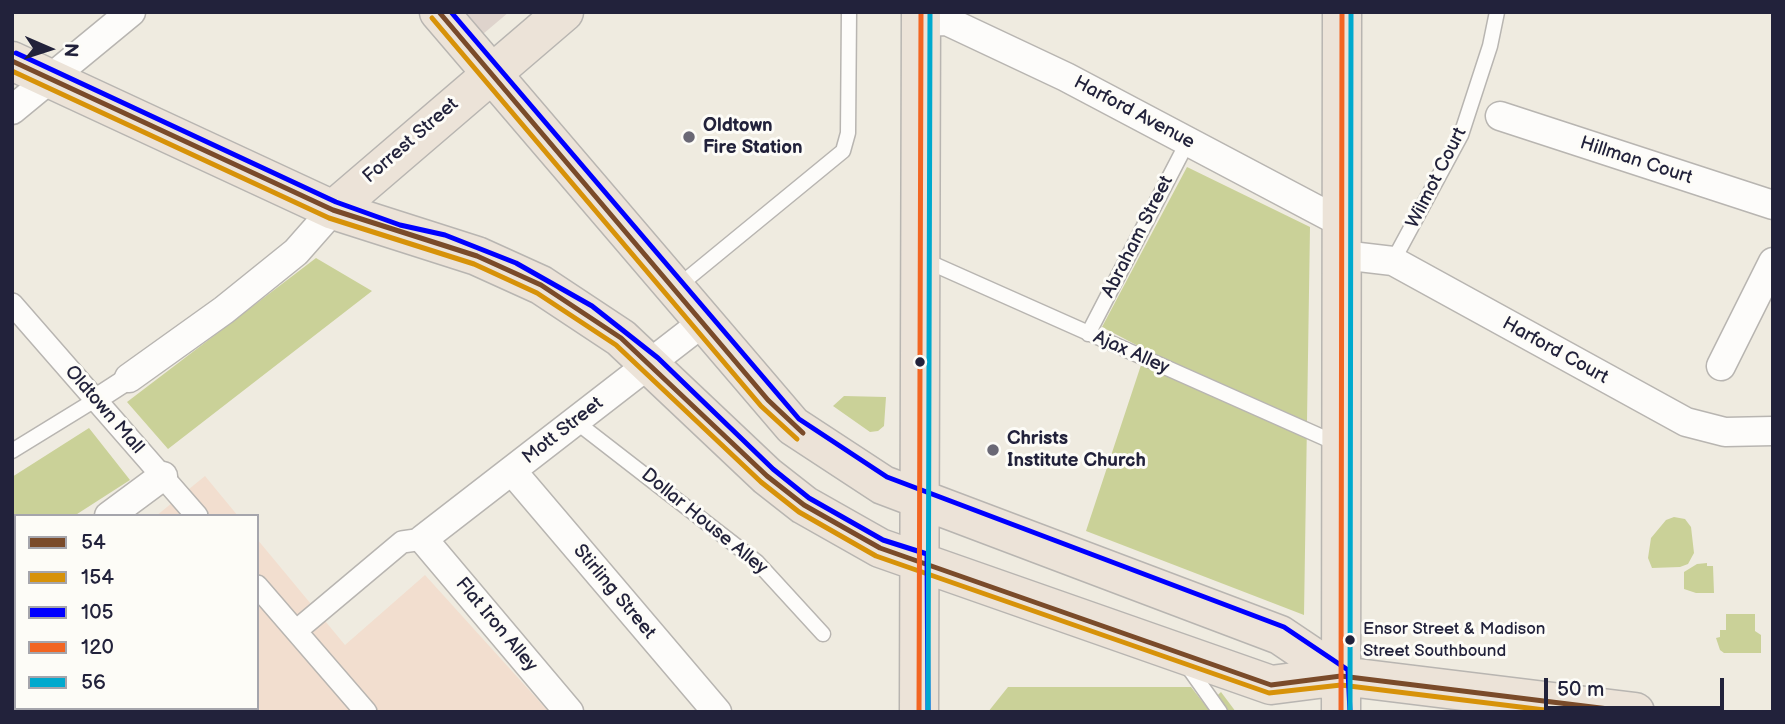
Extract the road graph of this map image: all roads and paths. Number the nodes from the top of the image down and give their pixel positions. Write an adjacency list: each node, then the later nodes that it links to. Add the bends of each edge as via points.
1 (131, 12): 10 (street)
2 (439, 12): 9 (main road)
3 (564, 12): 9 (main road, Forrest Street)
4 (849, 12): 20 (lane, via 848,133 843,151)
5 (1342, 12): 16 (main road)
6 (1497, 12): 18 (lane, Wilmot Court, via 1461,135)
7 (921, 17): 13 (street, Harford Avenue, via 947,21); 17 (main road)
8 (12, 61): 10 (main road)
9 (490, 73): 15 (main road, Forrest Street); 20 (main road)
10 (50, 79): 11 (street); 15 (main road)
11 (12, 110)
12 (1500, 116): 14 (street, Hillman Court)
13 (1188, 141): 16 (street, Harford Avenue); 23 (lane, Abraham Street)
14 (1773, 205)
15 (333, 210): 24 (main road, via 442,243 513,271 587,313); 26 (street, Forrest Street, via 296,252)
16 (1342, 239): 18 (street, Harford Court); 30 (main road)
17 (920, 258): 23 (lane, Ajax Alley); 34 (main road)
18 (1393, 261): 29 (street, Harford Court, via 1686,422 1725,432)
19 (1773, 262): 25 (street)
20 (674, 289): 22 (main road)
21 (12, 304): 27 (street, Oldtown Mall)
22 (702, 323): 24 (street, Mott Street); 34 (main road, via 793,426 874,480)
23 (1088, 334): 30 (lane, Ajax Alley)
24 (652, 364): 28 (street, Mott Street); 38 (main road, via 767,476 804,505 880,548)
25 (1721, 366)
26 (129, 378): 27 (street, Forrest Street)
27 (95, 400): 31 (lane); 33 (street, Oldtown Mall)
28 (575, 421): 32 (street, Mott Street); 41 (lane, Dollar House Alley, via 757,562)
29 (1773, 430)
30 (1341, 446): 43 (main road)
31 (12, 451)
32 (512, 471): 37 (street, Mott Street); 46 (street, Stirling Street)
33 (163, 476): 35 (street); 36 (street, Oldtown Mall)
34 (920, 501): 38 (main road); 43 (main road, via 1280,635)
35 (112, 514)
36 (195, 514)
37 (424, 539): 40 (street, via 402,542); 45 (street, Flat Iron Alley)
38 (920, 560): 42 (main road); 47 (main road)
39 (259, 588): 40 (street)
40 (296, 631): 44 (street)
41 (823, 634)
42 (1178, 651): 43 (main road, via 1271,685); 48 (lane)
43 (1341, 694): 49 (main road)
44 (366, 712)
45 (569, 712)
46 (717, 712)
47 (919, 712)
48 (1220, 712)
49 (1635, 712)

